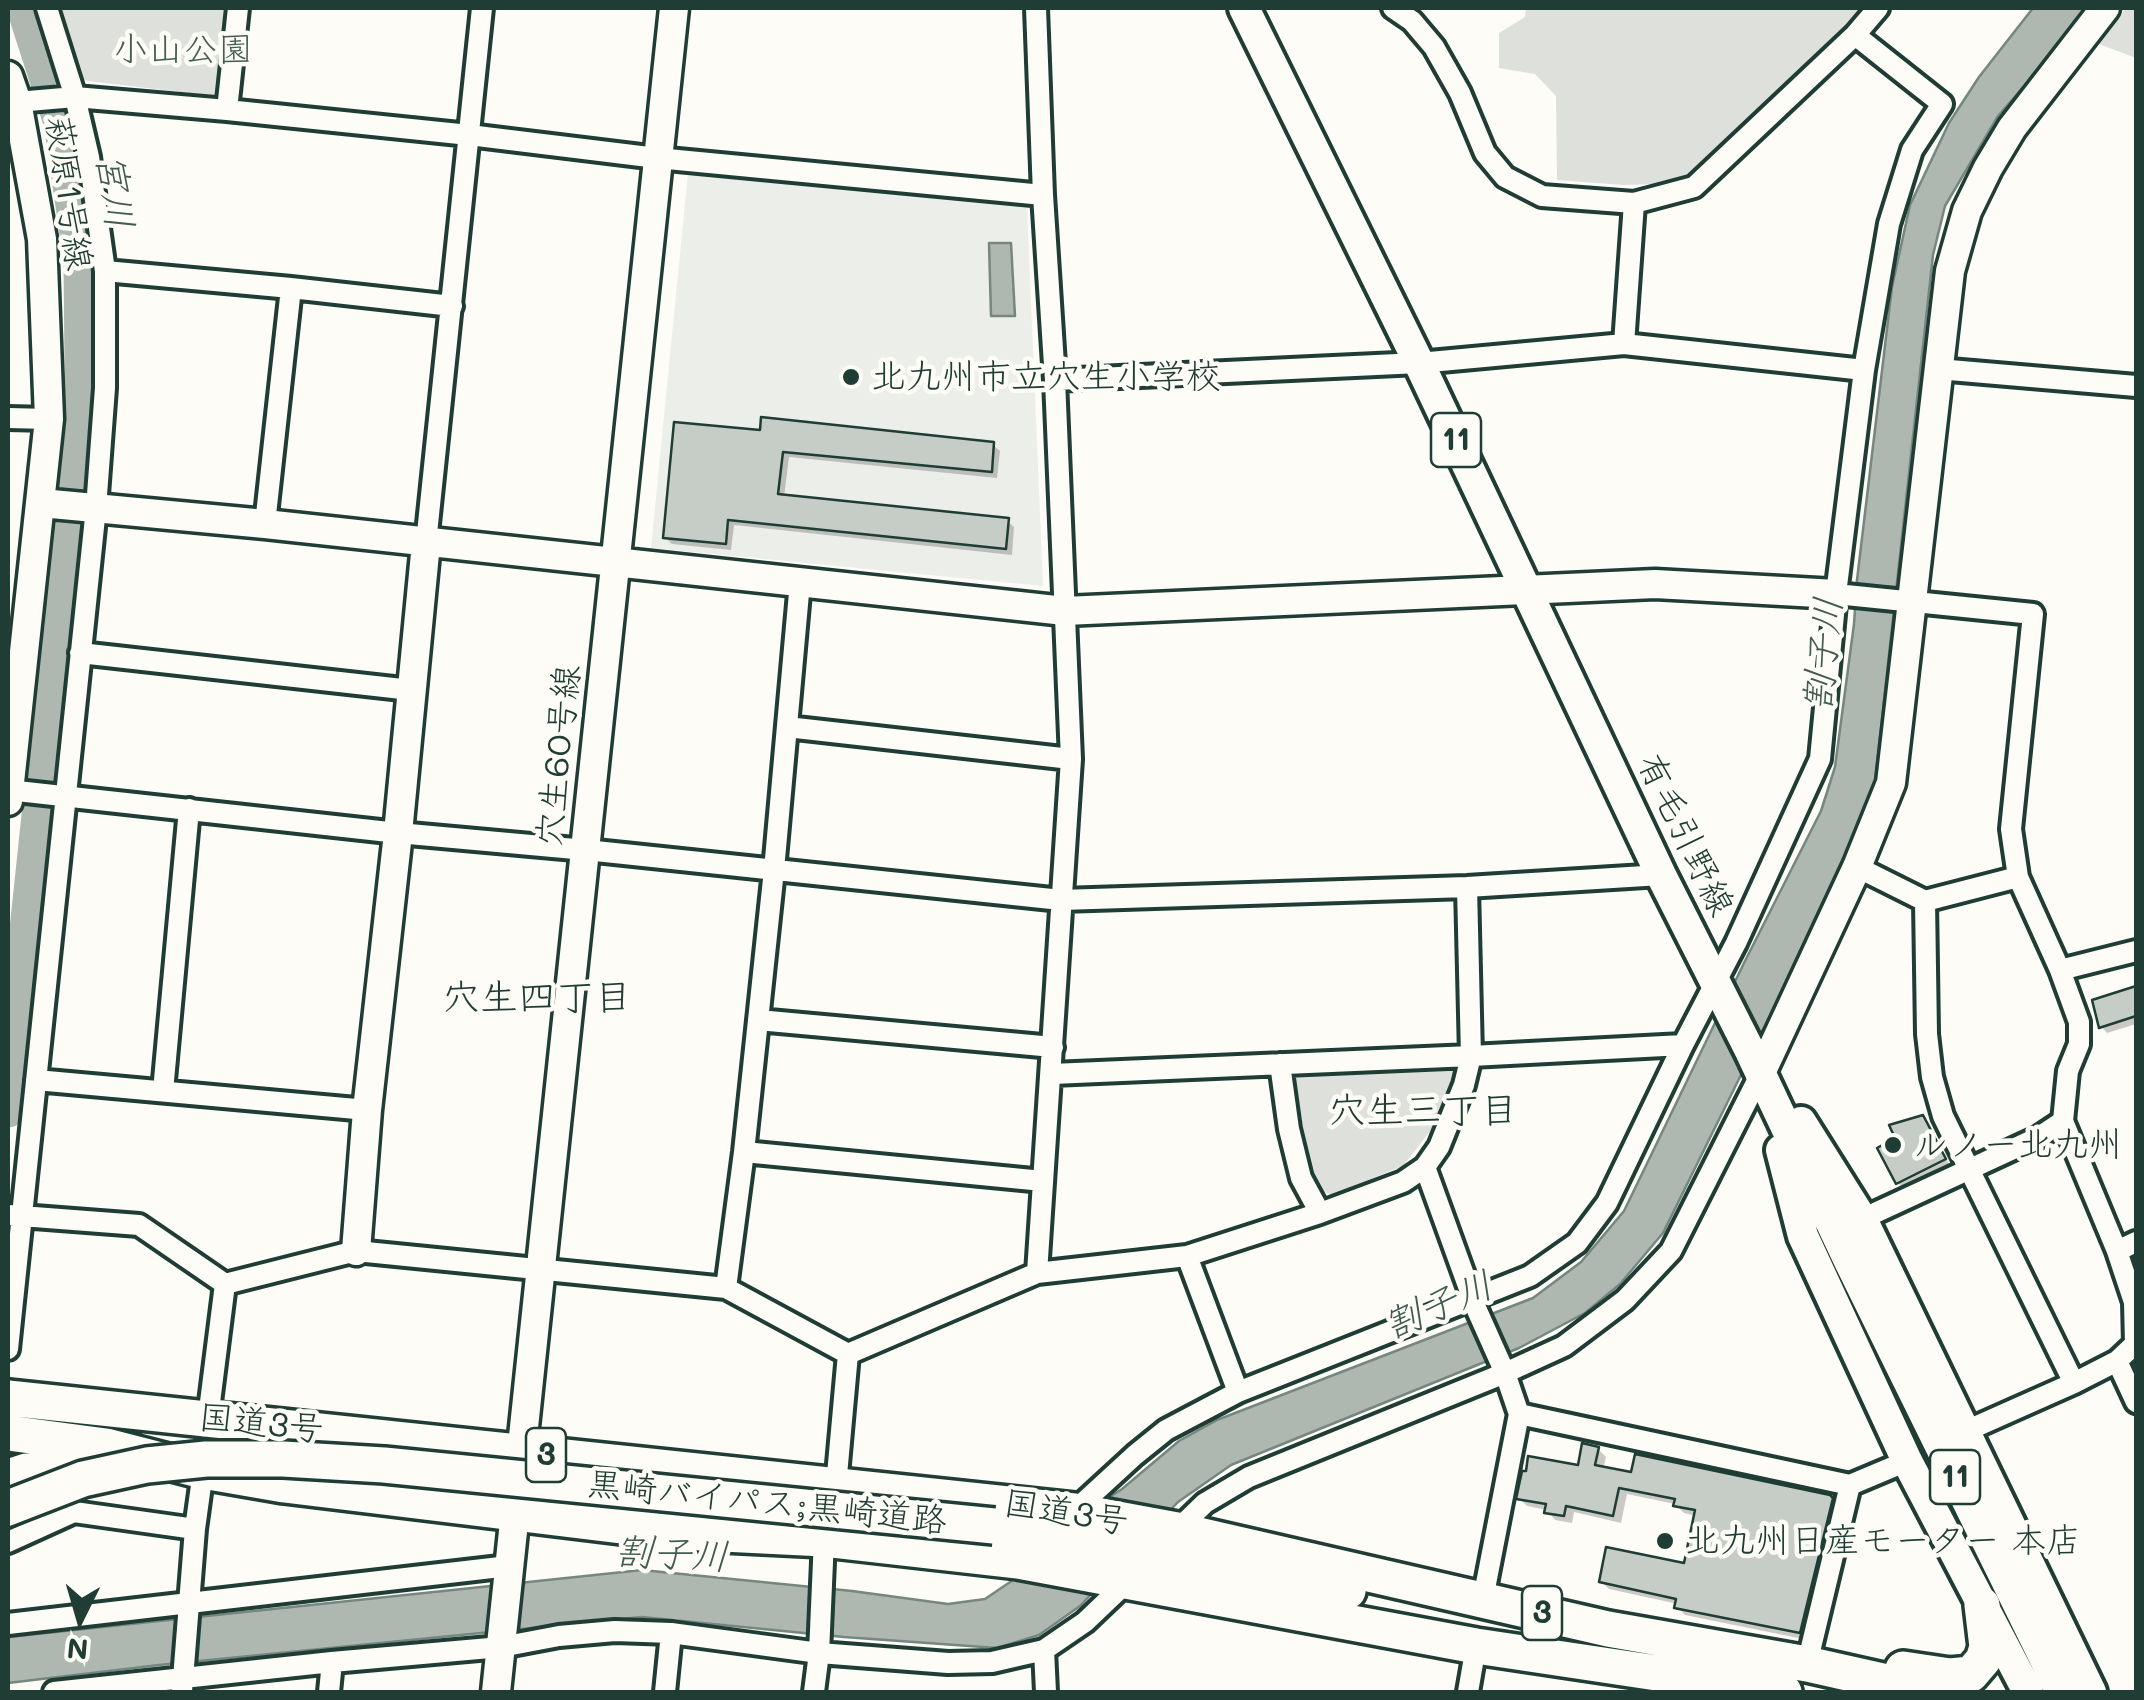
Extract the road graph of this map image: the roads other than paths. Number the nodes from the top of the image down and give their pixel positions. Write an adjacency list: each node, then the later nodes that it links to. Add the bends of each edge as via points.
1 (47, 8): 12 (street)
2 (238, 8): 13 (street)
3 (482, 8): 14 (street)
4 (674, 8): 15 (street, 穴生60号線)
5 (1036, 8): 16 (street)
6 (1244, 8): 22 (main road, 有毛引野線 / 11)
7 (1393, 8): 17 (street, via 1434,47 1504,178 1542,196)
8 (1878, 8): 10 (street)
9 (2105, 8): 23 (street, via 2012,128 1967,211 1950,271)
10 (1855, 35): 17 (street, via 1694,188); 24 (street, via 1942,104 1912,150 1889,224)
11 (12, 89): 12 (street); 28 (street, 萩原1号線, via 42,239)
12 (75, 97): 13 (street); 18 (street)
13 (227, 110): 14 (street)
14 (468, 135): 15 (street); 20 (street)
15 (657, 158): 16 (street); 33 (street, 穴生60号線)
16 (1044, 195): 25 (street)
17 (1634, 203): 21 (street)
18 (105, 271): 19 (street); 30 (street, via 105,388)
19 (290, 288): 20 (street); 31 (street)
20 (452, 306): 32 (street)
21 (1624, 344): 22 (street); 24 (street)
22 (1419, 363): 25 (street); 35 (main road, 有毛引野線 / 11)
23 (1938, 369): 26 (street); 37 (street)
24 (1864, 370): 36 (street)
25 (1056, 380): 38 (street)
26 (2136, 386)
27 (8, 418): 28 (street)
28 (49, 419): 29 (street, 萩原1号線)
29 (46, 503): 30 (street); 43 (street, 萩原1号線)
30 (92, 507): 31 (street); 39 (street)
31 (265, 524): 32 (street)
32 (426, 543): 33 (street); 40 (street)
33 (617, 563): 34 (street); 47 (street, 穴生60号線)
34 (800, 582): 38 (street); 41 (street)
35 (1526, 590): 36 (street, via 1655,584); 38 (street); 50 (main road, 有毛引野線 / 11)
36 (1840, 594): 37 (street); 57 (street, via 1820,759)
37 (1905, 601): 48 (street, via 1891,783); 51 (street, via 2033,614 2011,830)
38 (1064, 611): 42 (street)
39 (80, 653): 40 (street); 44 (street)
40 (411, 690): 46 (street)
41 (788, 727): 42 (street); 49 (street)
42 (1071, 759): 53 (street)
43 (11, 793): 44 (street)
44 (59, 796): 45 (street); 65 (street)
45 (189, 809): 46 (street); 66 (street)
46 (398, 833): 47 (street); 67 (street)
47 (586, 850): 49 (street); 79 (street, 穴生60号線)
48 (1857, 866): 54 (street); 62 (street)
49 (774, 870): 53 (street); 58 (street)
50 (1661, 875): 52 (street); 57 (main road, 有毛引野線 / 11)
51 (2018, 877): 54 (street); 56 (street)
52 (1467, 886): 53 (street); 61 (street)
53 (1061, 900): 60 (street)
54 (1925, 901): 71 (street, via 1932,1077)
55 (2136, 951): 56 (street)
56 (2060, 970): 68 (street, via 2079,1022)
57 (1717, 987): 59 (street); 62 (main road, 有毛引野線 / 11)
58 (758, 1020): 60 (street); 69 (street)
59 (1683, 1045): 61 (street); 83 (street, via 1607,1202 1577,1242 1530,1276)
60 (1053, 1047): 64 (street)
61 (1471, 1056): 63 (street); 70 (street)
62 (1755, 1063): 75 (main road, via 1799,1118); 87 (street, via 1670,1251 1625,1300 1564,1346); 97 (main road, via 1803,1236); 134 (main road, 有毛引野線 / 11)
63 (1280, 1064): 64 (street); 73 (street, via 1289,1130)
64 (1052, 1074): 72 (street)
65 (36, 1080): 66 (street); 74 (street)
66 (163, 1091): 67 (street)
67 (366, 1110): 77 (street)
68 (2063, 1121): 71 (street); 76 (street)
69 (744, 1152): 72 (street); 82 (street)
70 (1426, 1166): 73 (street, via 1403,1182); 83 (street)
71 (1969, 1169): 75 (street); 88 (street)
72 (1043, 1181): 80 (street)
73 (1320, 1213): 78 (street)
74 (13, 1215): 81 (street, via 139,1225); 84 (street)
75 (1862, 1219): 94 (main road)
76 (2127, 1247): 86 (street, via 2135,1344)
77 (356, 1251): 79 (street); 81 (street)
78 (1187, 1256): 80 (street); 89 (street)
79 (540, 1270): 82 (street); 96 (street, 穴生60号線)
80 (1037, 1274): 85 (street)
81 (224, 1284): 93 (street)
82 (726, 1288): 85 (street)
83 (1474, 1303): 87 (street); 89 (street)
84 (8, 1349)
85 (848, 1354): 101 (street)
86 (2117, 1361): 88 (street); 91 (street)
87 (1502, 1366): 92 (street); 106 (street, via 1249,1476)
88 (2074, 1382): 94 (street)
89 (1238, 1392): 104 (street, via 1166,1430)
90 (8, 1398): 93 (highway, 国道3号 / 3)
91 (2136, 1402)
92 (1519, 1414): 100 (street); 112 (street)
93 (208, 1418): 96 (highway, 国道3号 / 3)
94 (1966, 1431): 135 (main road)
95 (8, 1433): 98 (highway, 国道3号 / 3, via 106,1446)
96 (522, 1452): 101 (highway, 国道3号 / 3); 103 (street, 穴生60号線)
97 (1907, 1460): 100 (street); 113 (main road)
98 (203, 1471): 99 (highway, 3); 103 (highway, 国道3号 / 3); 105 (street)
99 (8, 1476)
100 (1850, 1485): 122 (street)
101 (836, 1486): 104 (highway, 国道3号 / 3)
102 (8, 1508): 108 (highway, 黒崎バイパス;黒崎道路 / 3, bridge, via 83,1479 147,1465 283,1459 384,1464)
103 (516, 1512): 107 (highway, 国道3号 / 3, via 662,1530); 110 (street, 穴生60号線)
104 (1080, 1512): 106 (highway, 国道3号 / 3)
105 (196, 1529): 109 (street, via 74,1512); 114 (street)
106 (1163, 1537): 108 (highway, 3); 112 (highway, 国道3号 / 3)
107 (824, 1539): 108 (highway, 国道3号 / 3); 119 (street)
108 (1009, 1539): 111 (highway, 国道3号 / 3)
109 (8, 1542)
110 (509, 1570): 114 (street); 117 (street, 穴生60号線)
111 (1118, 1581): 118 (highway, 国道3号 / 3); 120 (street, via 1084,1622)
112 (1484, 1600): 122 (highway, 国道3号 / 3, via 1608,1630)
113 (1982, 1606): 122 (highway, via 1986,1647 1970,1674); 133 (main road)
114 (189, 1608): 115 (street); 123 (street)
115 (8, 1624)
116 (671, 1633): 117 (street, via 615,1630); 119 (street); 127 (street)
117 (502, 1640): 121 (street); 126 (street, 穴生60号線)
118 (1476, 1646): 130 (street); 131 (highway, 国道3号 / 3)
119 (819, 1648): 120 (street, via 948,1663); 128 (street)
120 (1044, 1650): 129 (street)
121 (332, 1662): 123 (street); 125 (street)
122 (1807, 1664): 132 (highway, 国道3号 / 3)
123 (183, 1681): 124 (street)
124 (54, 1692)
125 (329, 1692)
126 (496, 1692)
127 (665, 1692)
128 (814, 1692)
129 (1046, 1692)
130 (1468, 1692)
131 (1784, 1692)
132 (1932, 1692)
133 (2028, 1692)
134 (2062, 1692)
135 (2090, 1692)

